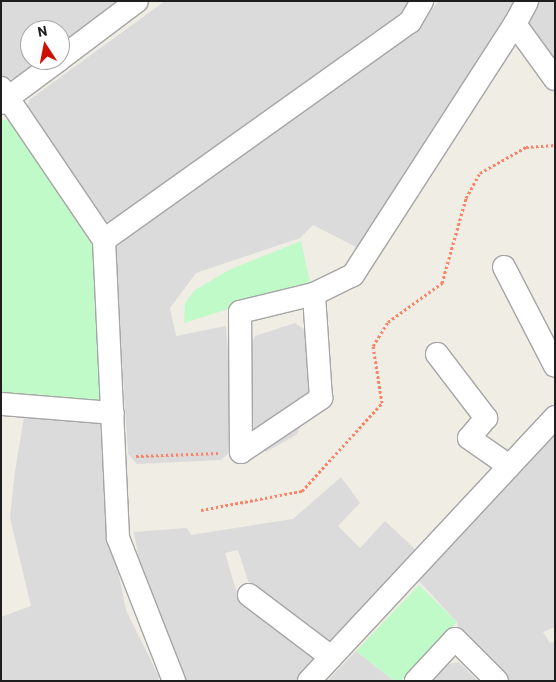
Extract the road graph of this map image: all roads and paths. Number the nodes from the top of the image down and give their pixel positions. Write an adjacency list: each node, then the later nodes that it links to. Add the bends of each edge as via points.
1 (137, 1): 5 (street)
2 (422, 1): 10 (street, via 410,22)
3 (527, 1): 4 (street)
4 (515, 24): 7 (street); 12 (street, via 353,275)
5 (70, 51)
6 (42, 70): 8 (street)
7 (555, 79)
8 (3, 96): 10 (street)
9 (555, 145): 21 (path, via 526,147 480,173 466,198 442,284 388,322 373,346 382,403 302,491)
10 (104, 240): 16 (street)
11 (504, 267): 14 (street)
12 (314, 294): 18 (street, via 321,398); 18 (street, via 240,312)
13 (437, 354): 20 (street, via 486,418 469,438)
14 (555, 366)
15 (1, 404): 16 (street)
16 (114, 414): 19 (street)
17 (555, 417): 20 (street)
18 (241, 452): 19 (path)
19 (115, 457): 24 (street, via 118,538)
20 (509, 466): 23 (street)
21 (201, 510)
22 (249, 595): 23 (street)
23 (331, 658): 25 (street)
24 (174, 681)
25 (309, 681)
26 (416, 681): 27 (street, via 454,639)
27 (497, 681)

